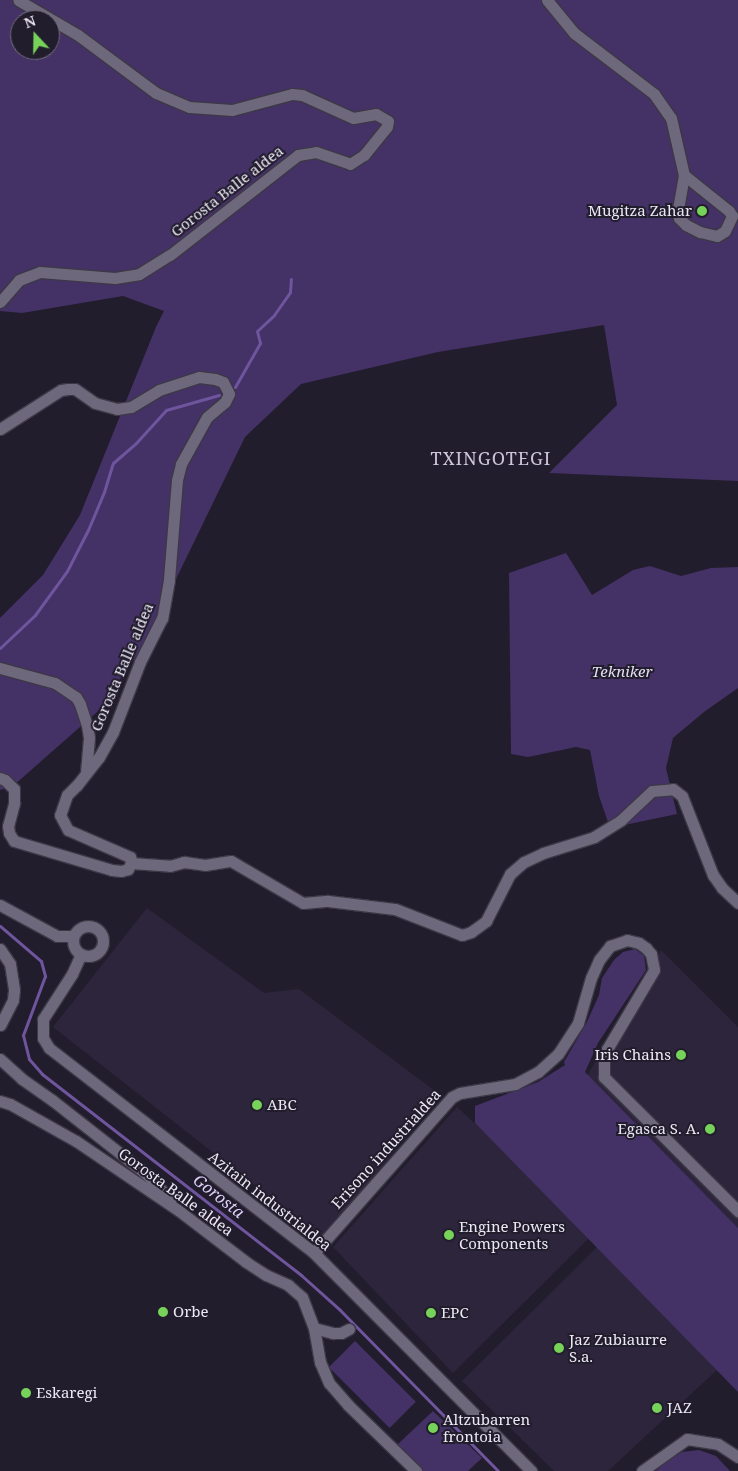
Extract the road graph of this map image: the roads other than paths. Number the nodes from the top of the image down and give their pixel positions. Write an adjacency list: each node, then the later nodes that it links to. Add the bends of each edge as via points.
1 (18, 0): 4 (street, Gorosta Balle aldea, via 78,35 156,93 189,107 232,110 292,94 302,95 353,118 376,114 388,121 387,127 364,155 350,164 316,152 298,155 145,272 115,278 40,272 19,280)
2 (547, 0): 3 (street, via 574,33 654,94 671,118)
3 (684, 175): 3 (street, via 729,211 732,216 725,231 717,236 700,232 680,218 678,209)
4 (0, 302)
5 (0, 430): 7 (street, Gorosta Balle aldea, via 61,390 75,390 96,403 116,409 131,407 159,390 199,376 223,382 228,394 225,402 207,417 181,464 162,618 140,662 113,732)
6 (0, 668): 7 (street, Gorosta Balle aldea, via 55,683 76,698 84,713 89,738)
7 (85, 774): 9 (street, Gorosta Balle aldea, via 62,803 60,815 63,822 68,830 79,836 130,857)
8 (0, 778): 9 (street, via 14,789 8,826 14,840 121,872)
9 (131, 863): 10 (street, via 170,866 184,862 205,865 231,861 303,903 328,901 395,909 462,935 486,921 510,874 524,862 594,836 621,820 652,791 673,789 682,796 713,875)
10 (738, 903)
11 (0, 905): 12 (street, via 57,936)
12 (73, 936): 14 (street, via 74,947); 14 (street, via 85,926 100,932 101,948 93,955)
13 (0, 949): 15 (street, via 10,964 14,990 13,1000)
14 (81, 954): 20 (street, Azitain industrialdea, via 72,974 42,1019 43,1038 49,1048)
15 (0, 1025)
16 (0, 1058): 18 (street, via 22,1079 145,1174 167,1194)
17 (0, 1101): 18 (street, Gorosta Balle aldea, via 76,1141)
18 (178, 1210): 21 (street, Gorosta Balle aldea, via 246,1262 288,1285 302,1297)
19 (738, 1211): 20 (street, Erisono industrialdea, via 604,1077 607,1050 654,970 651,954 646,948 639,942 627,940 610,946 599,960 578,1023 554,1058 526,1080 452,1097)
20 (314, 1252): 25 (street, Azitain industrialdea)
21 (314, 1328): 22 (street, via 333,1333); 24 (street, Gorosta Balle aldea, via 320,1362 329,1383)
22 (349, 1329)
23 (738, 1457): 26 (street, via 718,1444 687,1438)
24 (416, 1471)
25 (531, 1471)
26 (642, 1471)

